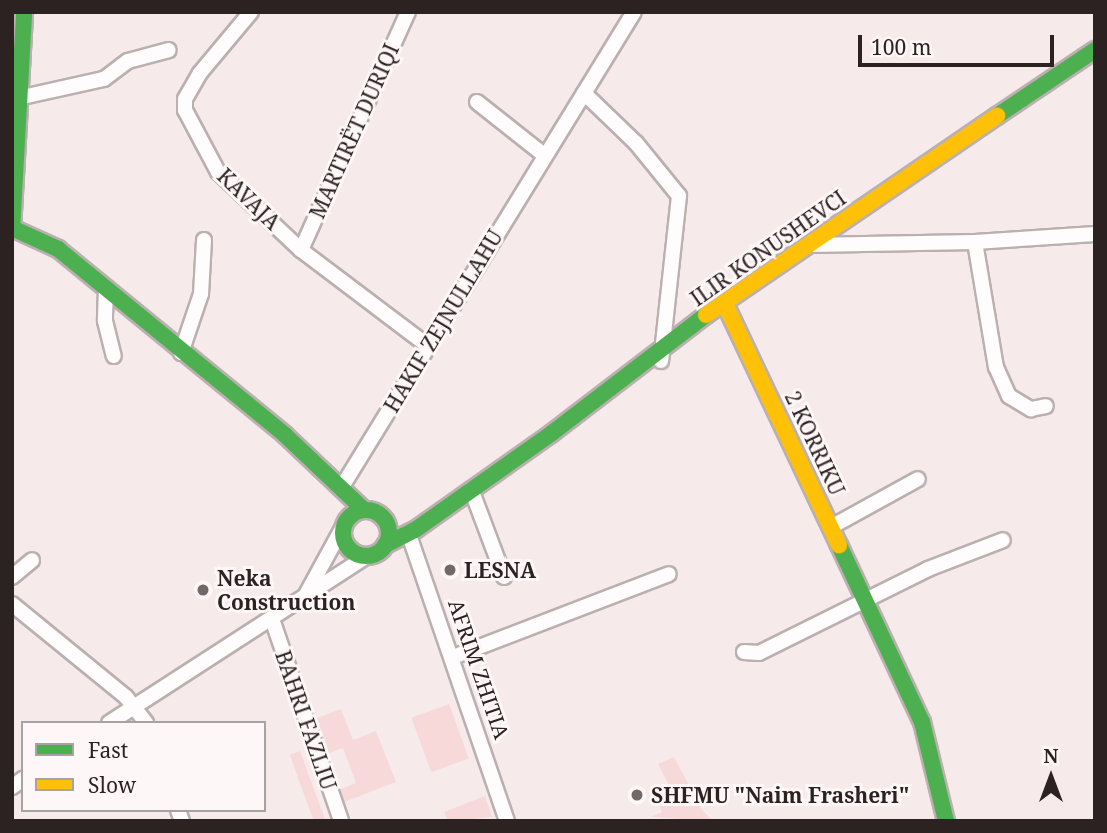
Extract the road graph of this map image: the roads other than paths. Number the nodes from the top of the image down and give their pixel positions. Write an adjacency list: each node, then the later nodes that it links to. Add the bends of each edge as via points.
1 (24, 12): 8 (street)
2 (251, 12): 17 (street, KAVAJA, via 200,73 185,99 185,110 218,172)
3 (408, 12): 17 (street, MARTIRËT DURIQI)
4 (634, 12): 7 (street, HAKIF ZEJNULLAHU)
5 (169, 50): 8 (street, via 128,61 104,79)
6 (1095, 51): 16 (street, ILIR KONUSHEVCI)
7 (584, 93): 10 (street, HAKIF ZEJNULLAHU); 21 (street, via 636,143 679,196)
8 (18, 99): 11 (street)
9 (477, 102): 10 (street)
10 (544, 155): 20 (street, HAKIF ZEJNULLAHU)
11 (13, 190): 12 (street)
12 (12, 229): 18 (street, via 58,249)
13 (1095, 234): 15 (street)
14 (204, 240): 22 (street, via 201,294)
15 (975, 242): 16 (street); 24 (street, via 996,367 1009,396 1031,409)
16 (807, 245): 19 (street, ILIR KONUSHEVCI)
17 (301, 250): 20 (street, KAVAJA)
18 (106, 288): 22 (street); 23 (street, via 105,321)
19 (725, 304): 21 (street, ILIR KONUSHEVCI); 31 (street, 2 KORRIKU)
20 (428, 346): 26 (street, HAKIF ZEJNULLAHU)
21 (663, 348): 27 (street, ILIR KONUSHEVCI)
22 (181, 353): 26 (street)
23 (114, 356)
24 (1046, 406)
25 (918, 479): 31 (street)
26 (342, 485): 28 (street)
27 (471, 489): 32 (street, ILIR KONUSHEVCI); 39 (street)
28 (364, 510): 29 (street); 30 (street)
29 (383, 518): 32 (street); 34 (street, via 389,531)
30 (345, 523): 35 (street, via 345,543 355,553); 41 (street)
31 (831, 527): 40 (street, 2 KORRIKU)
32 (408, 532): 34 (street); 45 (street, AFRIM ZHITIA)
33 (1003, 540): 40 (street)
34 (385, 545): 35 (street)
35 (369, 555): 41 (street)
36 (32, 561): 38 (street)
37 (669, 574): 45 (street)
38 (12, 577)
39 (505, 577)
40 (867, 599): 44 (street, via 759,653); 51 (street, 2 KORRIKU, via 922,722)
41 (303, 600): 43 (street)
42 (12, 604): 46 (street)
43 (272, 619): 46 (street); 49 (street, BAHRI FAZLIU)
44 (744, 652)
45 (453, 657): 50 (street, AFRIM ZHITIA)
46 (136, 706): 47 (street); 48 (street)
47 (111, 721)
48 (145, 721)
49 (341, 821)
50 (507, 821)
51 (946, 821)

